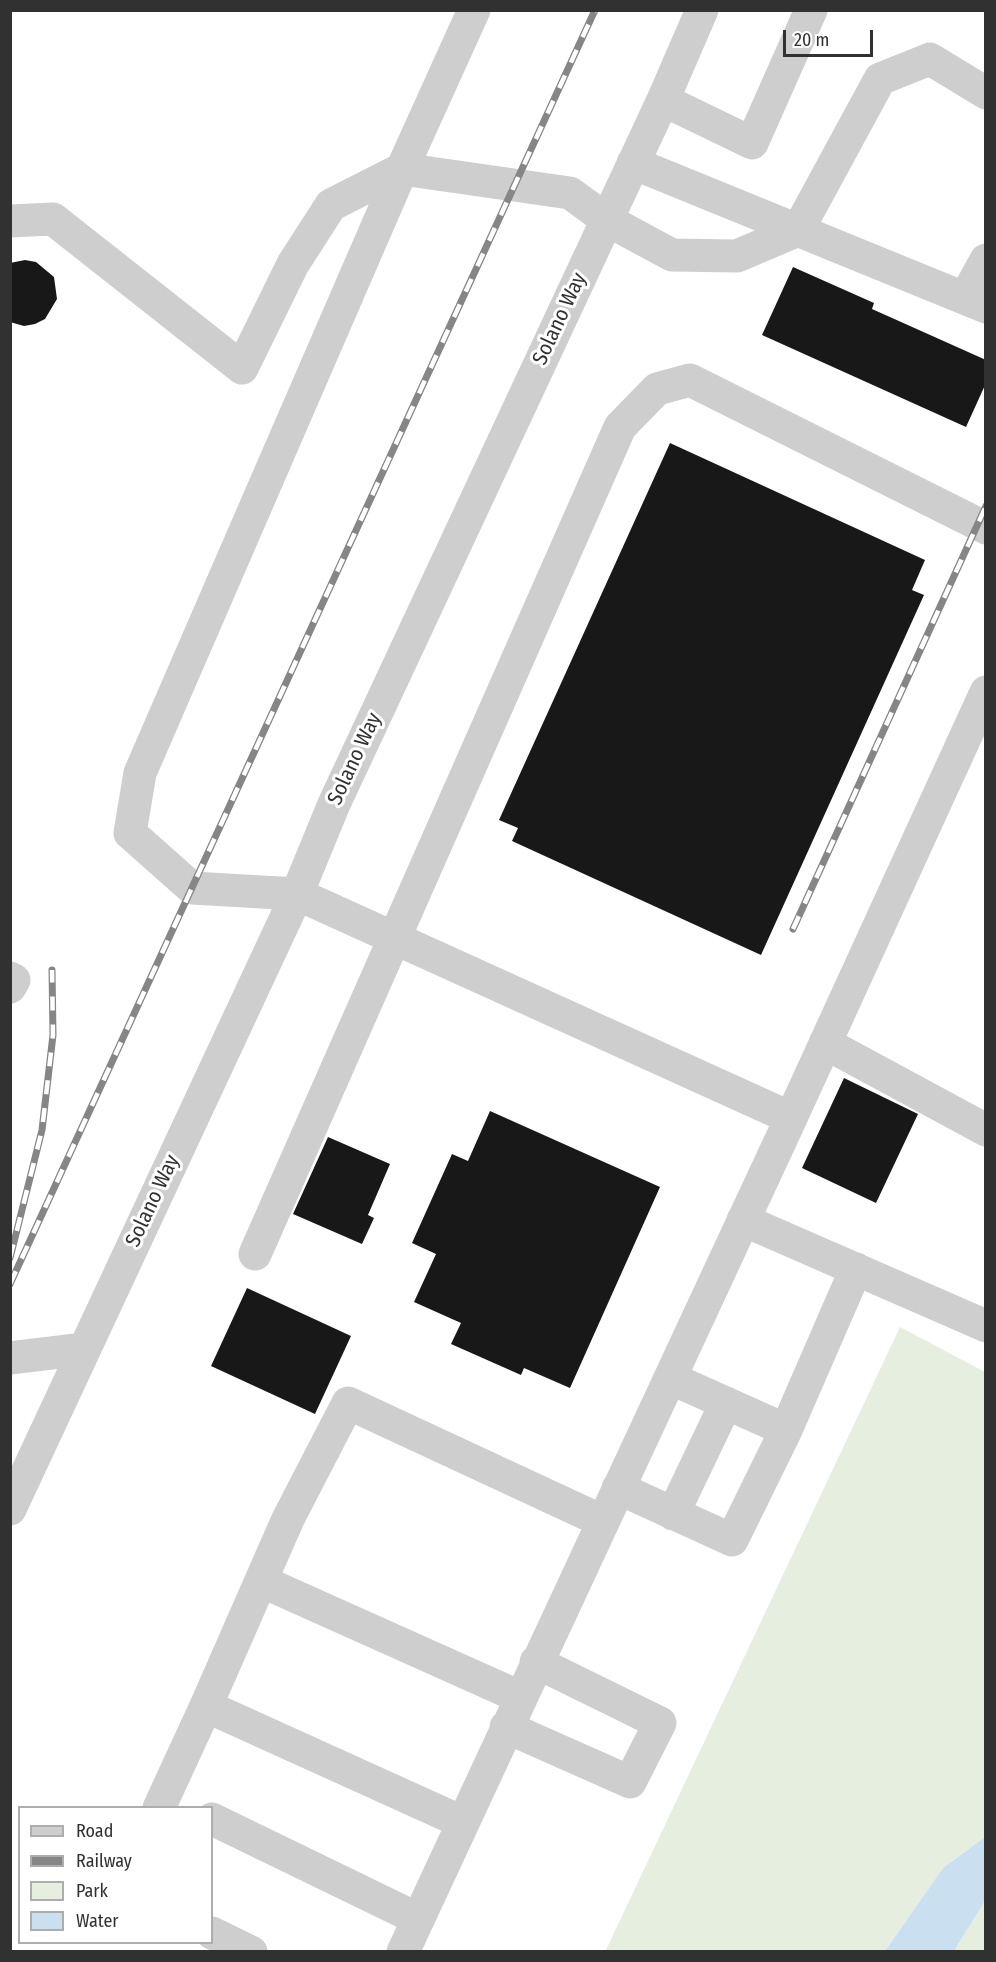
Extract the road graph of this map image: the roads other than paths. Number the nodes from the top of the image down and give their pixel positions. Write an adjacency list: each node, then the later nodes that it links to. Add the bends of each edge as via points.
1 (474, 10): 7 (street)
2 (702, 10): 5 (street, Solano Way)
3 (811, 10): 5 (street, via 752,142)
4 (986, 93): 10 (street, via 930,58 880,79)
5 (663, 100): 6 (street, Solano Way)
6 (633, 163): 8 (street, Solano Way); 10 (street)
7 (402, 169): 8 (street, via 570,192); 9 (street, via 331,205 293,264 242,368 53,219); 15 (street, via 140,773 130,833 192,888)
8 (607, 220): 10 (street, via 672,255 737,256); 15 (street, Solano Way, via 334,804)
9 (10, 221)
10 (798, 230): 12 (street)
11 (986, 260): 12 (street)
12 (975, 303)
13 (986, 528): 16 (street, via 690,380 657,389 620,427)
14 (986, 692): 19 (street)
15 (297, 894): 16 (street); 26 (street, Solano Way)
16 (395, 939): 20 (street); 23 (street)
17 (10, 978): 18 (street, via 14,980)
18 (10, 987)
19 (825, 1043): 20 (street); 21 (street)
20 (791, 1118): 22 (street)
21 (986, 1130)
22 (743, 1220): 24 (street); 28 (street)
23 (255, 1254)
24 (856, 1269): 25 (street); 30 (street)
25 (986, 1326)
26 (84, 1349): 27 (street); 32 (street, Solano Way)
27 (10, 1358)
28 (670, 1378): 29 (street); 31 (street)
29 (726, 1403): 30 (street); 33 (street)
30 (786, 1430): 33 (street, via 732,1540)
31 (618, 1488): 33 (street); 34 (street)
32 (10, 1509)
33 (673, 1514)
34 (602, 1521): 35 (street, via 348,1403); 36 (street)
35 (261, 1581): 37 (street); 38 (street)
36 (536, 1662): 37 (street); 39 (street, via 660,1723 630,1782)
37 (520, 1697): 39 (street)
38 (206, 1706): 40 (street); 42 (street)
39 (506, 1726): 42 (street)
40 (170, 1804)
41 (213, 1819): 43 (street)
42 (462, 1822): 43 (street)
43 (418, 1919): 46 (street)
44 (213, 1933): 45 (street)
45 (251, 1952)
46 (403, 1952)

